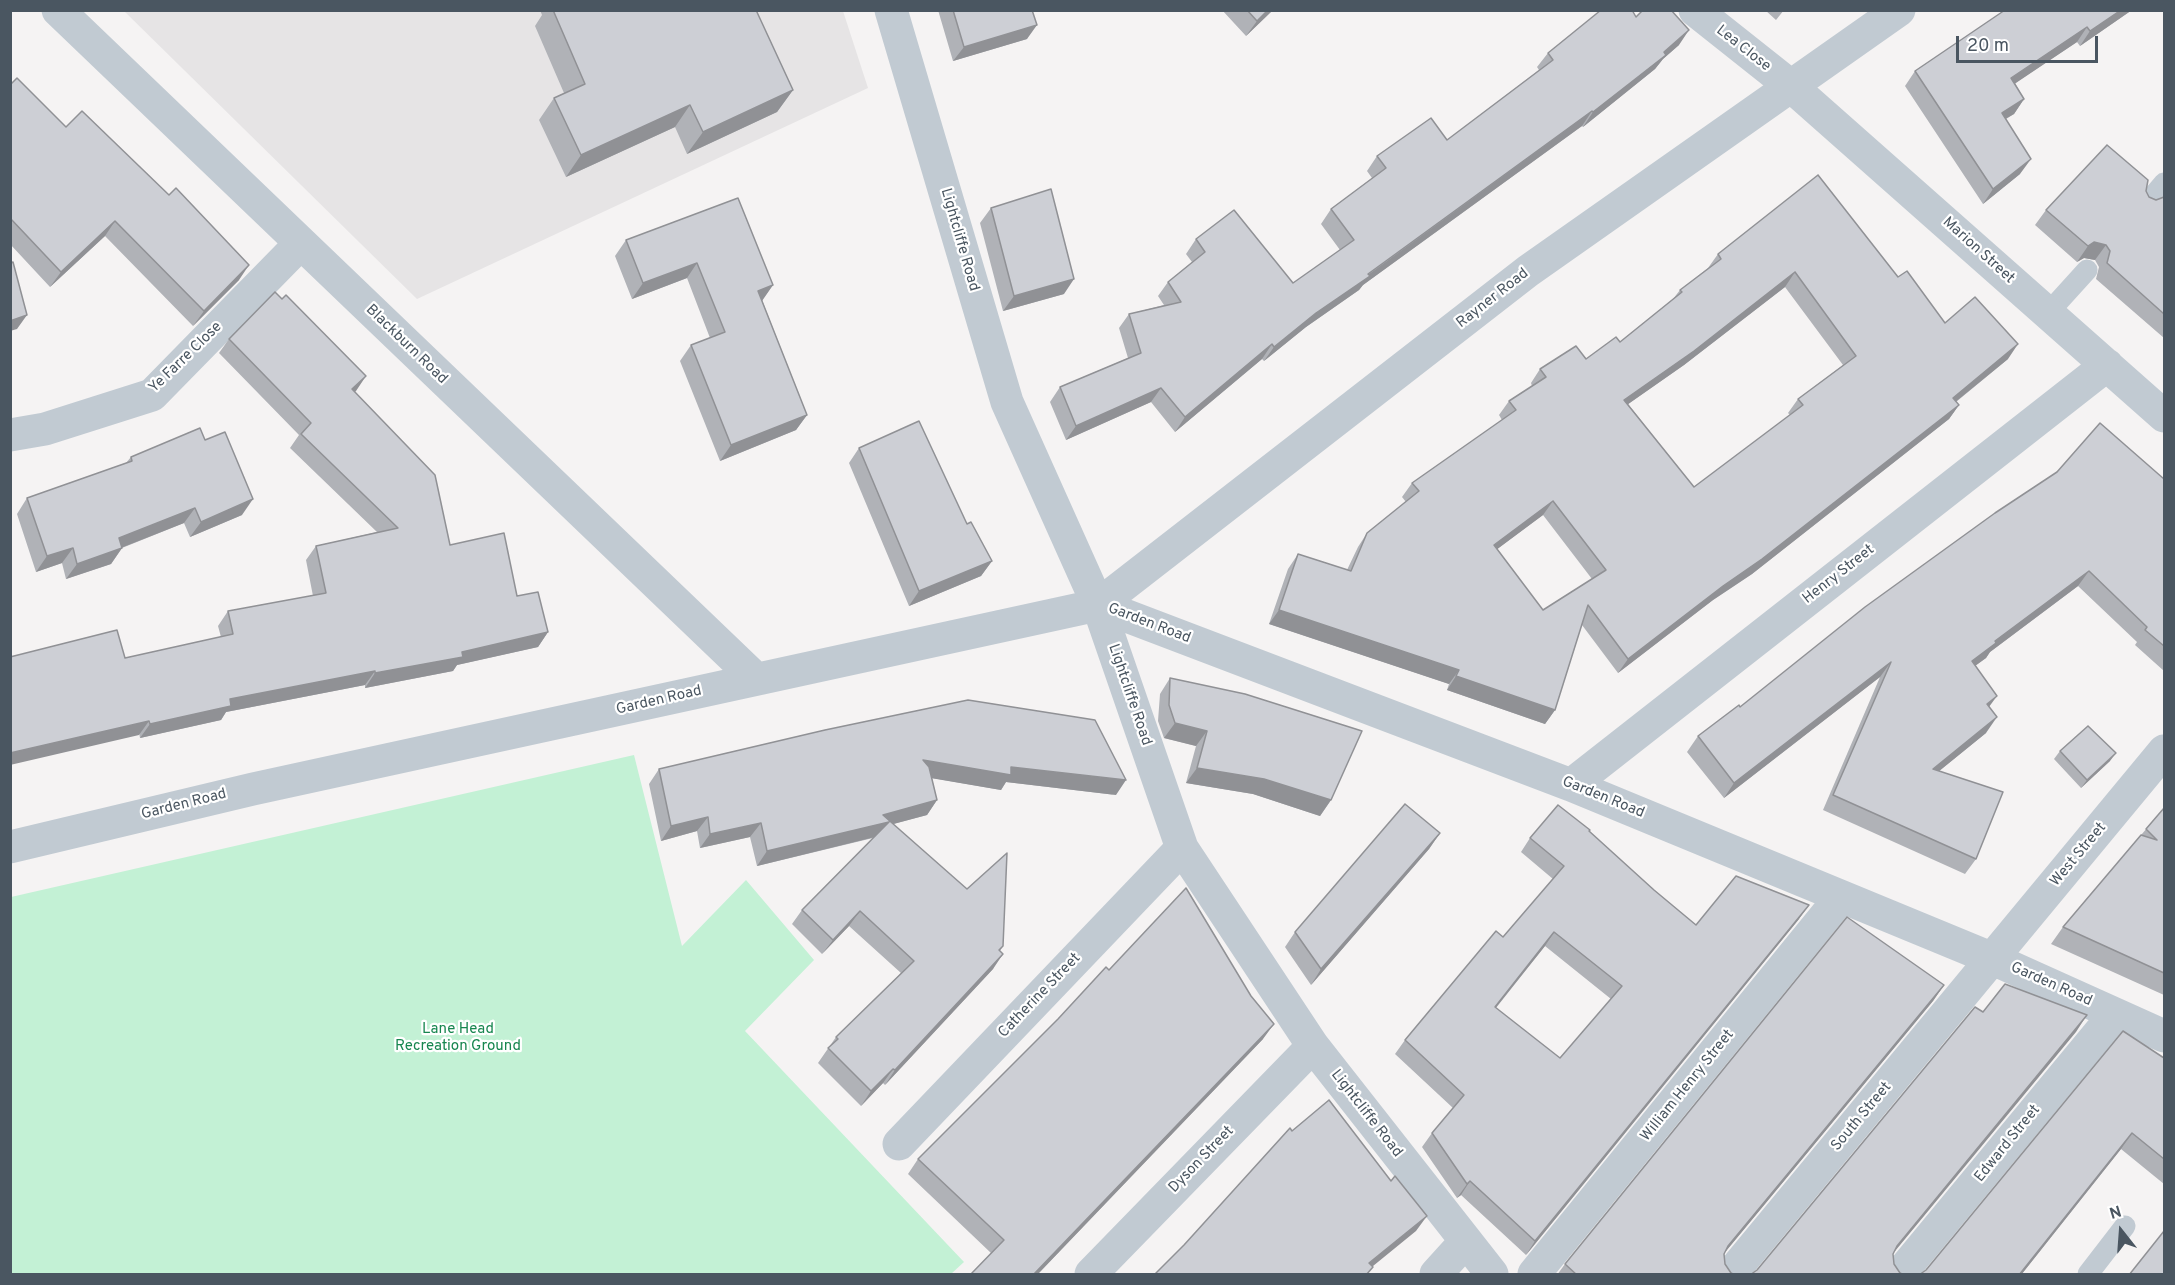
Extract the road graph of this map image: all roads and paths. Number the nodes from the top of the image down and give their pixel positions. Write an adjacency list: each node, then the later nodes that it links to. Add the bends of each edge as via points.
1 (58, 10): 8 (street, Blackburn Road)
2 (891, 10): 14 (street, Lightcliffe Road, via 1007,402)
3 (1695, 10): 5 (street, Lea Close)
4 (1899, 10): 5 (street, Rayner Road)
5 (1792, 87): 10 (street, Marion Street); 14 (street, Rayner Road, via 1528,271)
6 (2164, 183): 7 (lane)
7 (2147, 203)
8 (300, 244): 13 (street, Ye Farre Close, via 152,395 45,429); 15 (street, Blackburn Road)
9 (2087, 270): 10 (lane)
10 (2048, 313): 11 (street, Marion Street)
11 (2107, 365): 12 (street, Marion Street); 17 (street, Henry Street)
12 (2164, 416)
13 (10, 435)
14 (1098, 605): 15 (street, Garden Road); 17 (street, Garden Road); 19 (street, Lightcliffe Road)
15 (756, 679): 18 (street, Garden Road, via 253,789)
16 (2164, 752): 21 (street, West Street)
17 (1571, 785): 20 (street, Garden Road)
18 (10, 847)
19 (1182, 848): 24 (street, Lightcliffe Road); 25 (street, Catherine Street)
20 (1841, 897): 21 (street, Garden Road); 31 (street, William Henry Street)
21 (1993, 959): 22 (street, Garden Road); 32 (street, South Street)
22 (2115, 1014): 23 (street, Garden Road); 33 (street, Edward Street)
23 (2164, 1036)
24 (1313, 1046): 27 (street, Lightcliffe Road); 28 (street, Dyson Street)
25 (899, 1144)
26 (2125, 1226): 34 (lane)
27 (1465, 1242): 29 (street); 30 (street, Lightcliffe Road)
28 (1091, 1275)
29 (1436, 1275)
30 (1492, 1275)
31 (1534, 1275)
32 (1731, 1275)
33 (1900, 1275)
34 (2088, 1275)

